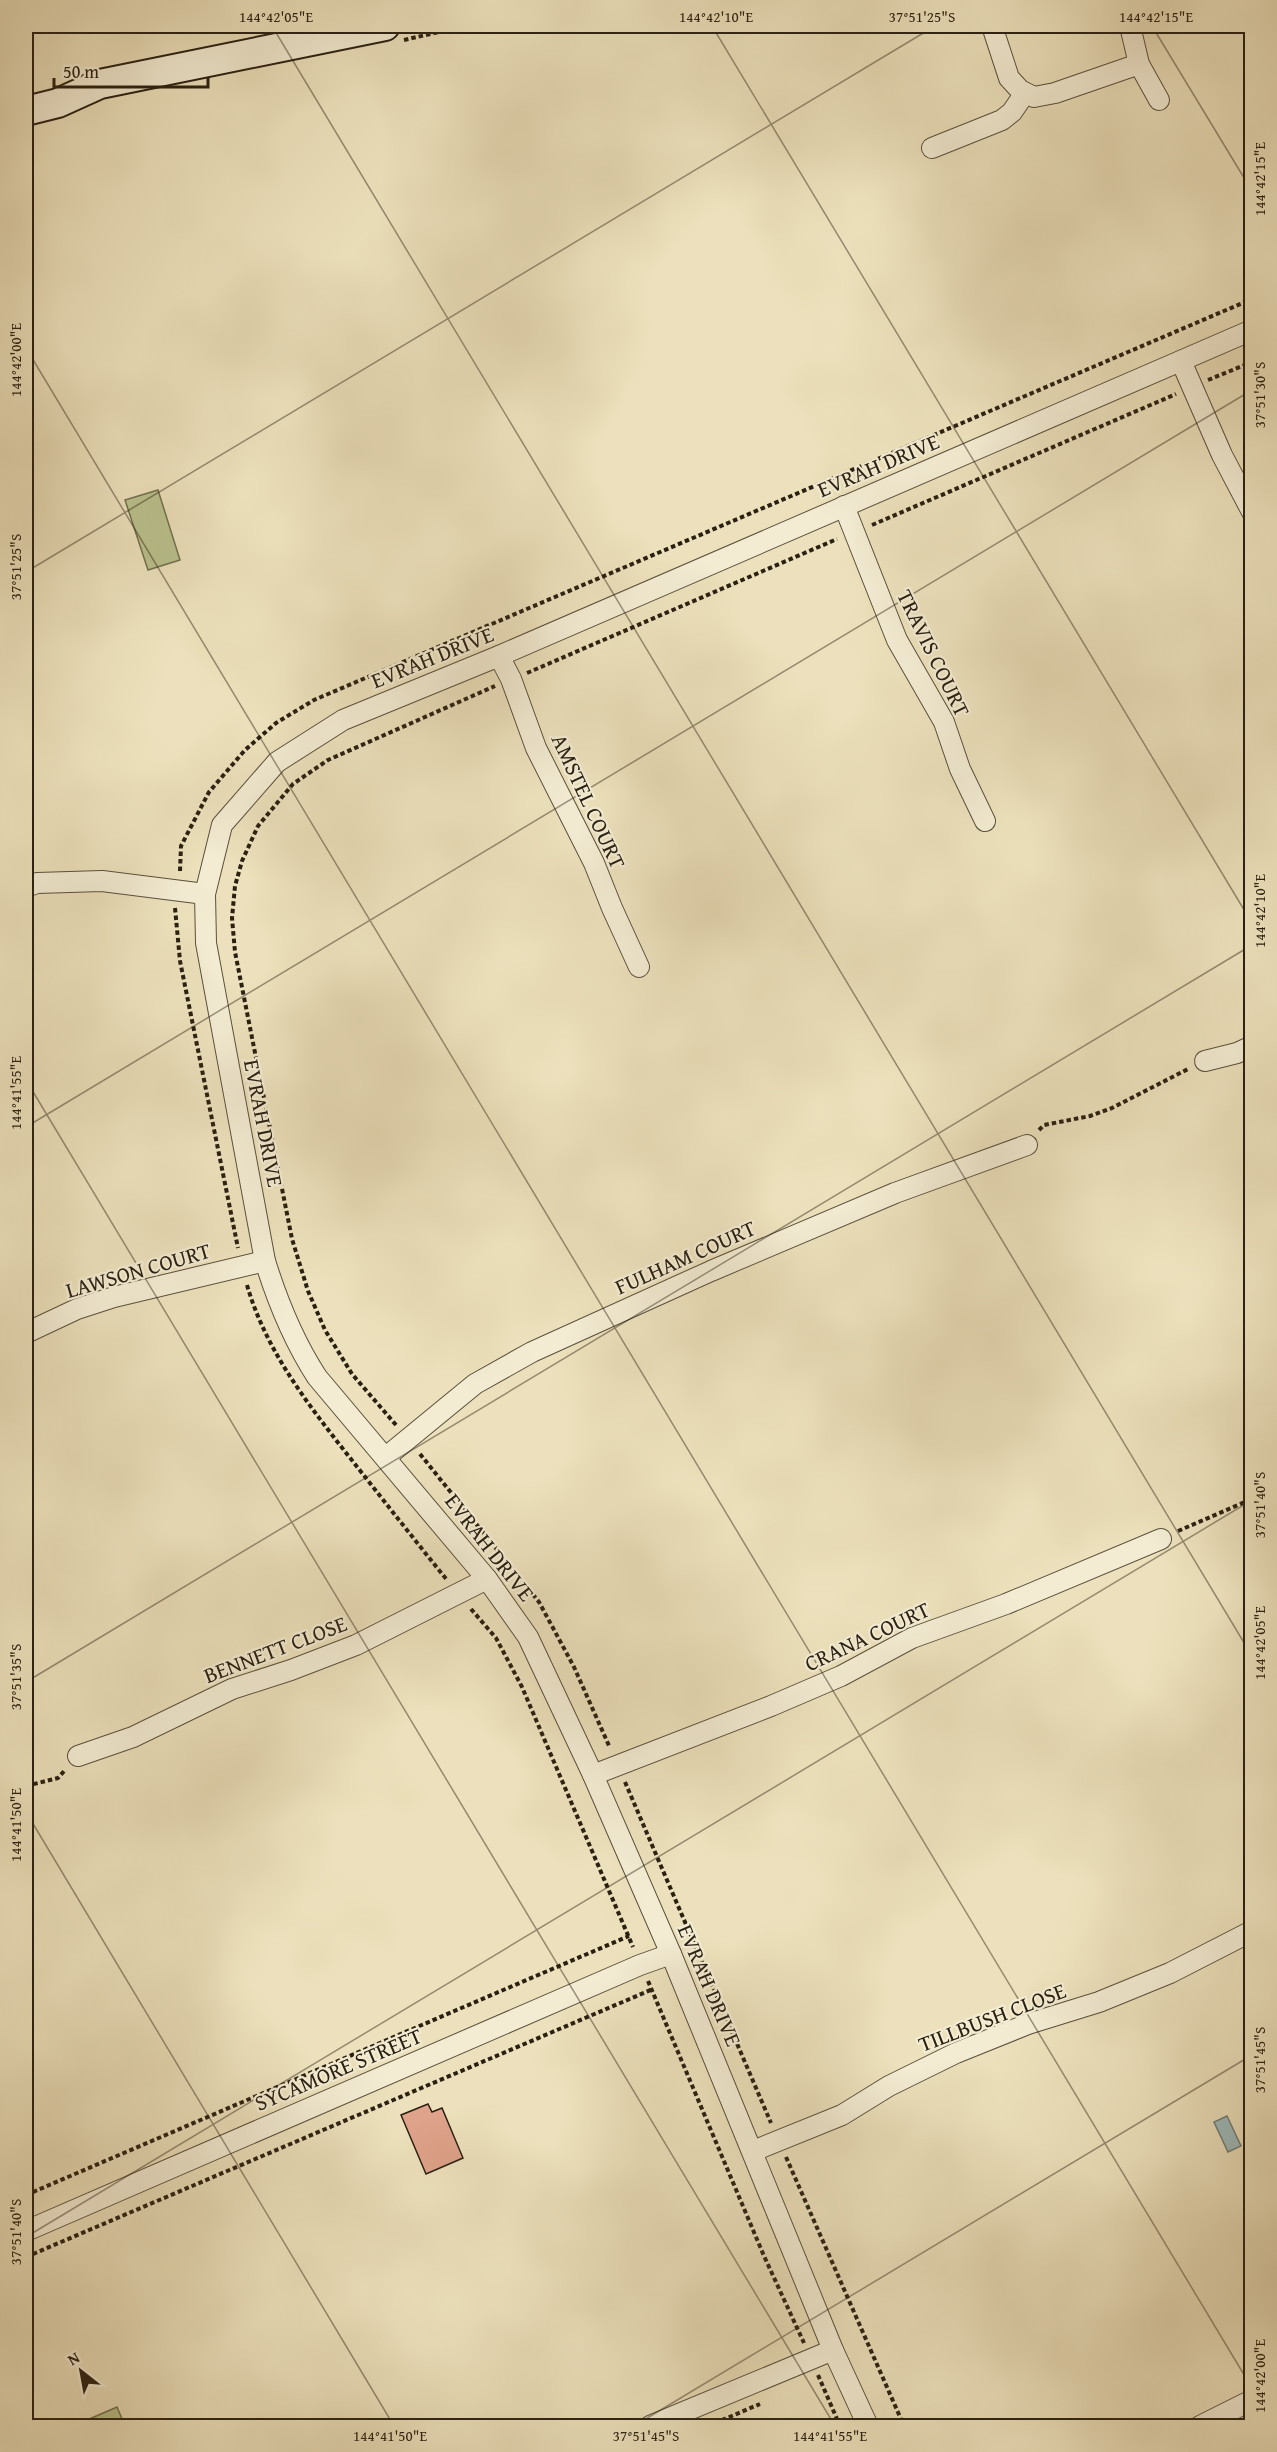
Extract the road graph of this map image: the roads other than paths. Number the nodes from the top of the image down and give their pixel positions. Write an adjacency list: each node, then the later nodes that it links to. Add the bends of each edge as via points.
1 (386, 26): 7 (street, via 100,84 58,103)
2 (992, 26): 5 (street, via 1009,78)
3 (1130, 26): 4 (street)
4 (1139, 64): 5 (street, via 1055,93); 6 (street)
5 (1025, 93): 8 (street, via 1002,120)
6 (1159, 100)
7 (26, 111)
8 (932, 148)
9 (1251, 330): 10 (street, EVRAH DRIVE)
10 (1181, 361): 11 (street, EVRAH DRIVE); 12 (street)
11 (844, 506): 13 (street, EVRAH DRIVE); 14 (street, TRAVIS COURT, via 897,640 944,722)
12 (1251, 512)
13 (499, 656): 16 (street, EVRAH DRIVE, via 343,720 277,762 222,825); 17 (street, AMSTEL COURT, via 512,679 536,748 594,863)
14 (984, 821)
15 (26, 887): 16 (street, via 37,883 102,881)
16 (205, 894): 21 (street, EVRAH DRIVE, via 206,943)
17 (639, 967)
18 (1251, 1046): 19 (street)
19 (1205, 1061)
20 (1027, 1145): 23 (street, FULHAM COURT, via 896,1193 532,1352 475,1384)
21 (266, 1261): 22 (street, LAWSON COURT, via 114,1297); 23 (street, EVRAH DRIVE, via 279,1305 305,1359)
22 (26, 1333)
23 (386, 1457): 25 (street, EVRAH DRIVE)
24 (1161, 1539): 27 (street, CRANA COURT, via 1006,1604 912,1638 841,1676 771,1706)
25 (487, 1579): 26 (street, BENNETT CLOSE, via 356,1645 232,1689 133,1737); 27 (street, EVRAH DRIVE, via 528,1637)
26 (78, 1756)
27 (593, 1775): 29 (street, EVRAH DRIVE)
28 (1251, 1931): 30 (street, TILLBUSH CLOSE, via 1160,1977 957,2053 842,2115)
29 (671, 1954): 30 (street, EVRAH DRIVE); 31 (street, SYCAMORE STREET)
30 (753, 2151): 32 (street, EVRAH DRIVE)
31 (26, 2230)
32 (833, 2350): 34 (street); 35 (street, EVRAH DRIVE)
33 (1251, 2400): 36 (street)
34 (650, 2427)
35 (868, 2427)
36 (1200, 2427)

